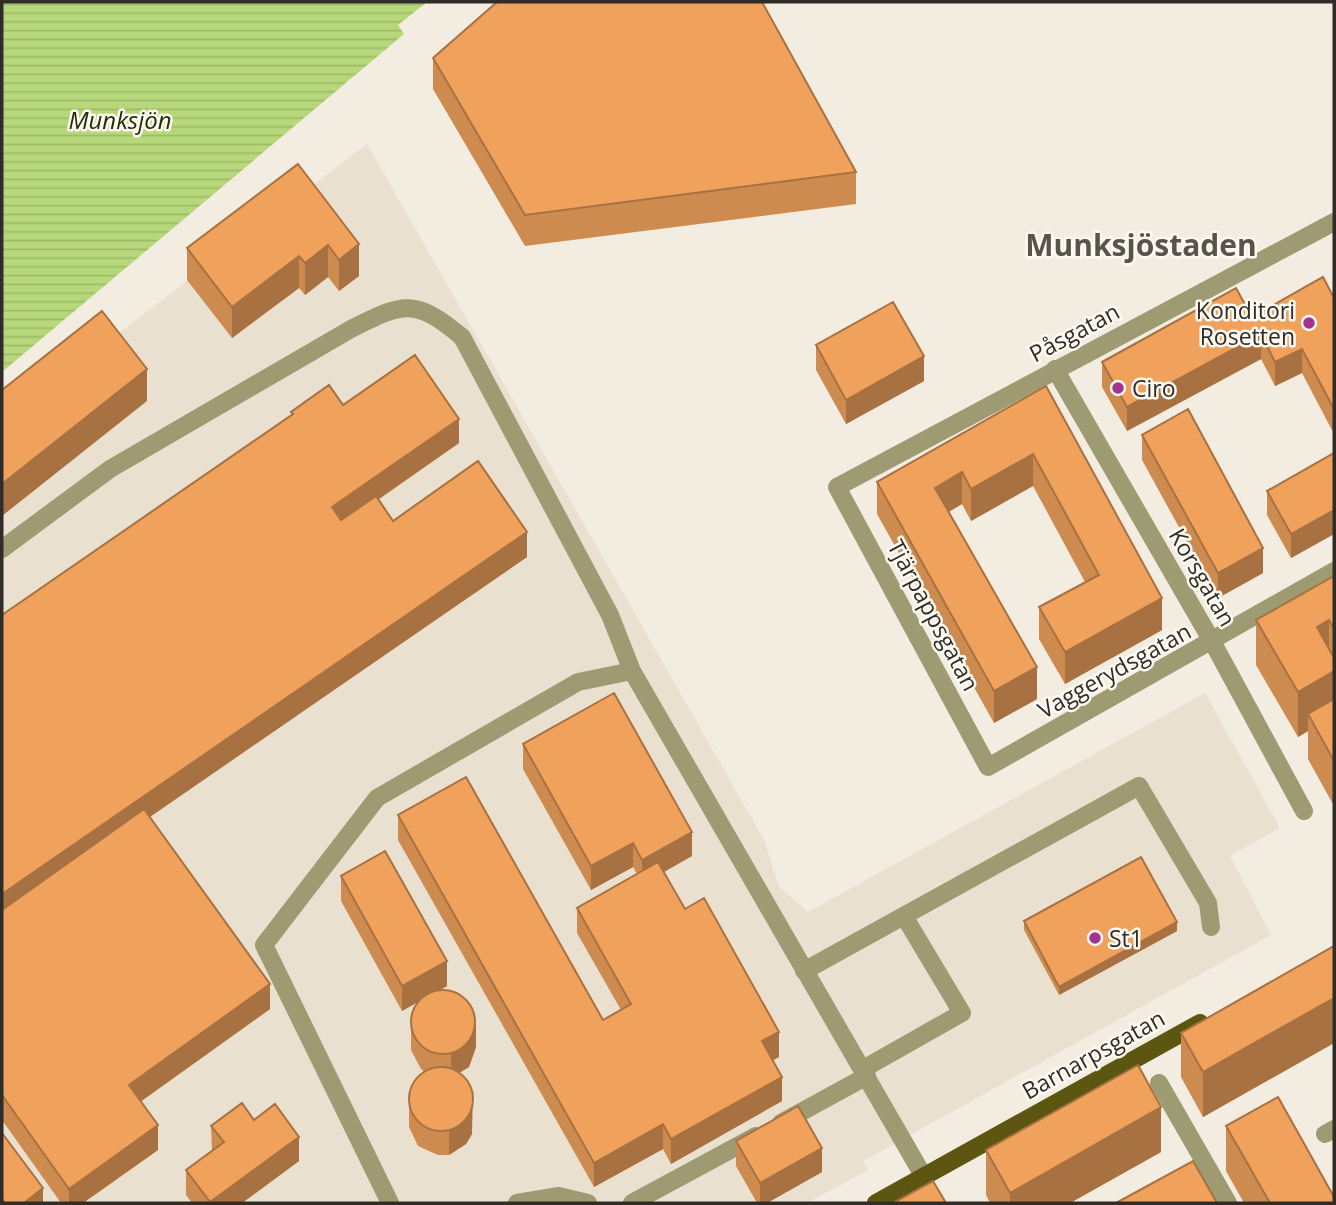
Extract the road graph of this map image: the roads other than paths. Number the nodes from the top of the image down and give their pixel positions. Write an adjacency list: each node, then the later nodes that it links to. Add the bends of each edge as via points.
1 (1334, 223): 2 (street, Påsgatan)
2 (1055, 369): 3 (street, Påsgatan); 6 (street, Korsgatan)
3 (837, 487): 8 (street, Tjärpappsgatan)
4 (2, 549): 7 (street, via 110,469 351,329 385,312 416,307 462,337 610,615)
5 (1334, 572): 6 (street, Vaggerydsgatan)
6 (1213, 643): 8 (street, Vaggerydsgatan); 9 (street, Korsgatan)
7 (632, 671): 12 (street); 17 (street, via 578,682 377,797 264,945)
8 (988, 767)
9 (1304, 811)
10 (904, 916): 11 (street, via 1139,786 1208,903); 12 (street); 14 (street, via 962,1013)
11 (1211, 928)
12 (804, 971): 14 (street)
13 (1214, 1016): 16 (main road, Barnarpsgatan)
14 (865, 1072): 16 (street); 20 (street)
15 (1159, 1083): 22 (street)
16 (924, 1177): 21 (main road, Barnarpsgatan)
17 (390, 1203)
18 (517, 1203): 19 (street, via 559,1196)
19 (588, 1203)
20 (632, 1203)
21 (876, 1203)
22 (1228, 1203)

